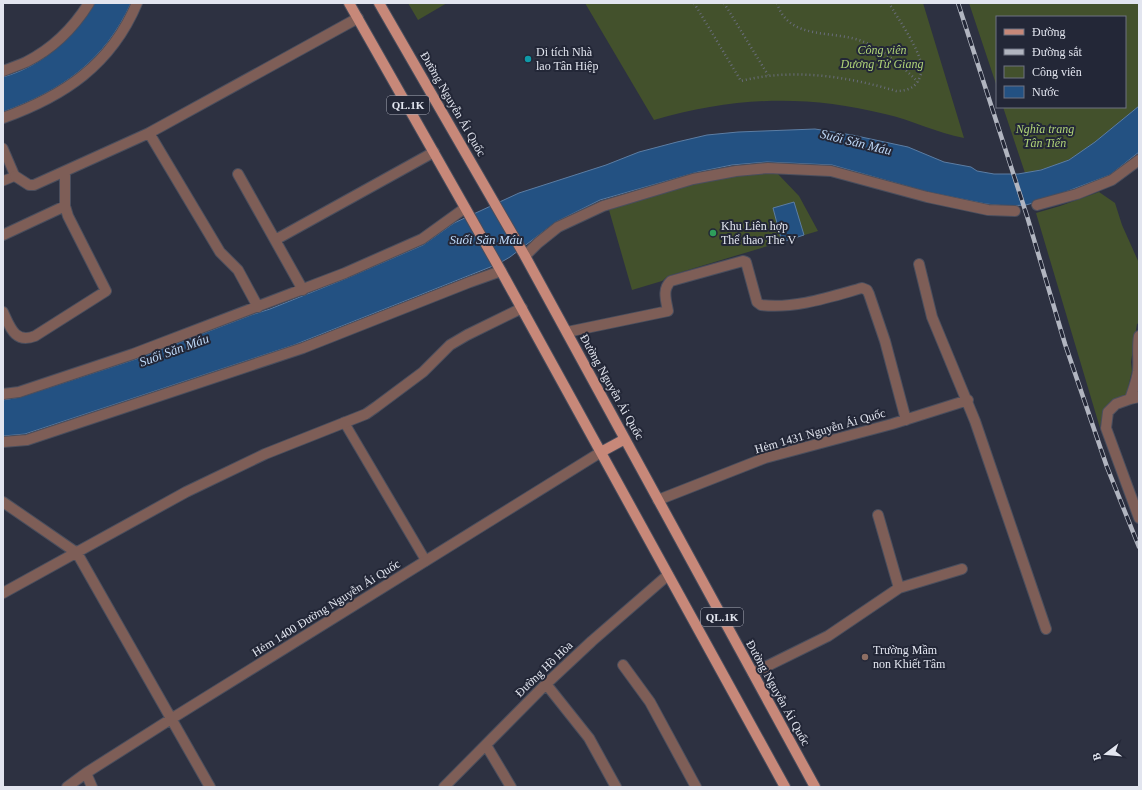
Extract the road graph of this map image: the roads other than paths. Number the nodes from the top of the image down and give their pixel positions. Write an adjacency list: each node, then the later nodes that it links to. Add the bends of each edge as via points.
1 (89, 3): 6 (street, via 69,29 48,48 26,62)
2 (137, 3): 7 (street, via 111,48 96,65 73,84 46,100)
3 (349, 3): 5 (main road, QL.1K)
4 (379, 3): 22 (main road, Đường Nguyễn Ái Quốc / QL.1K)
5 (358, 18): 8 (street); 10 (main road, QL.1K)
6 (3, 71)
7 (3, 118)
8 (149, 133): 12 (street); 26 (street, via 220,252 241,274)
9 (3, 148): 14 (lane)
10 (434, 152): 18 (main road, QL.1K); 21 (street)
11 (1139, 160): 16 (street, via 1112,180 1077,194)
12 (65, 172): 14 (street, via 32,186); 17 (street)
13 (238, 174): 21 (street)
14 (15, 176): 15 (lane)
15 (3, 180)
16 (1036, 205)
17 (65, 206): 20 (street); 28 (street, via 106,291 30,338 21,338 14,334)
18 (465, 208): 24 (main road, QL.1K); 25 (street, via 422,239)
19 (1015, 211): 22 (street, via 988,210 927,197 831,171 768,168 742,170 693,179 604,206 558,227)
20 (3, 235)
21 (275, 240): 25 (street)
22 (525, 256): 29 (main road, Đường Nguyễn Ái Quốc / QL.1K)
23 (919, 264): 33 (street, via 932,316)
24 (501, 271): 27 (main road, QL.1K); 37 (street, via 303,348 27,440)
25 (303, 290): 26 (street)
26 (258, 307): 31 (street, via 134,354 20,392)
27 (522, 308): 35 (street, via 450,345 423,372 376,407); 38 (main road, QL.1K)
28 (3, 312)
29 (567, 332): 34 (street, via 668,311 665,292 666,285 671,281 743,260 746,262 757,302 761,305 819,300 862,288 869,294 885,341); 36 (main road, Đường Nguyễn Ái Quốc / QL.1K)
30 (1139, 336): 32 (street)
31 (3, 394)
32 (1135, 398): 42 (street, via 1116,404 1108,412 1106,428)
33 (968, 400): 34 (street, Hẻm 1431 Nguyễn Ái Quốc); 49 (street)
34 (906, 420): 39 (street, Hẻm 1431 Nguyễn Ái Quốc, via 771,456)
35 (344, 422): 43 (street, via 265,454 186,492); 44 (lane)
36 (625, 439): 38 (main road); 39 (main road, Đường Nguyễn Ái Quốc / QL.1K)
37 (3, 442)
38 (601, 452): 44 (street, Hẻm 1400 Đường Nguyễn Ái Quốc); 46 (main road, QL.1K)
39 (658, 500): 51 (main road, Đường Nguyễn Ái Quốc / QL.1K)
40 (3, 502): 43 (street)
41 (878, 515): 47 (street)
42 (1139, 518)
43 (77, 553): 48 (street); 53 (street)
44 (426, 562): 53 (street, Hẻm 1400 Đường Nguyễn Ái Quốc)
45 (962, 569): 47 (street)
46 (668, 575): 52 (street, Đường Hồ Hòa); 63 (main road, QL.1K)
47 (899, 588): 51 (street, via 828,636)
48 (3, 593)
49 (1046, 628)
50 (623, 665): 62 (street, via 650,702)
51 (753, 673): 64 (main road, Đường Nguyễn Ái Quốc / QL.1K)
52 (546, 684): 54 (street, Đường Hồ Hòa); 61 (street, via 589,738)
53 (171, 719): 55 (street, Hẻm 1400 Đường Nguyễn Ái Quốc); 58 (street)
54 (486, 745): 59 (street, Đường Hồ Hòa); 60 (street)
55 (86, 773): 56 (street, Hẻm 1400 Đường Nguyễn Ái Quốc); 57 (street)
56 (67, 787)
57 (92, 787)
58 (210, 787)
59 (444, 787)
60 (511, 787)
61 (616, 787)
62 (696, 787)
63 (785, 787)
64 (815, 787)

